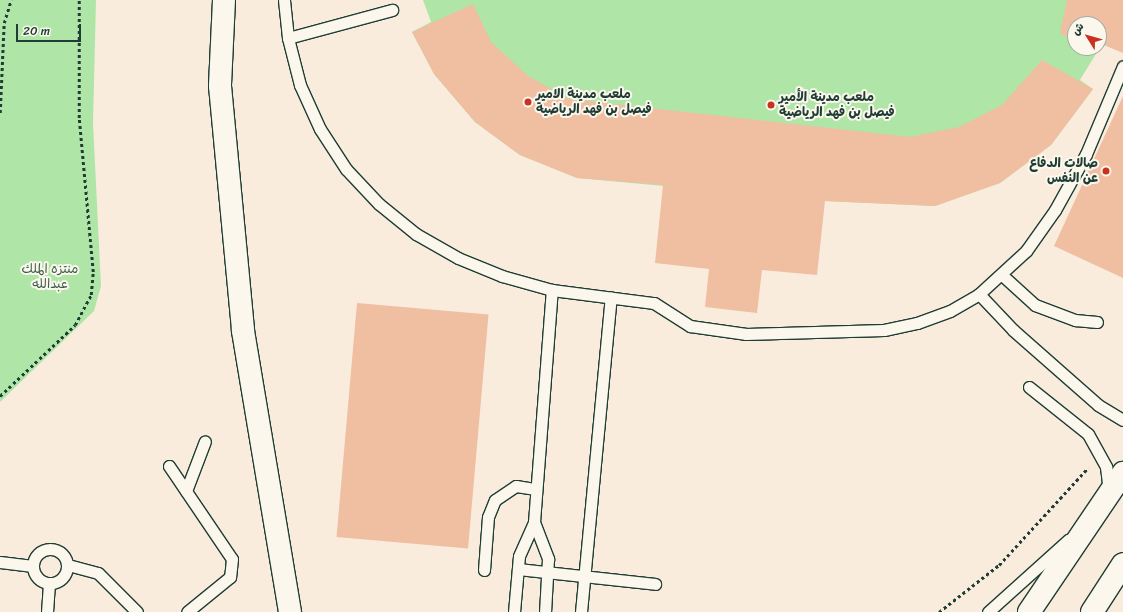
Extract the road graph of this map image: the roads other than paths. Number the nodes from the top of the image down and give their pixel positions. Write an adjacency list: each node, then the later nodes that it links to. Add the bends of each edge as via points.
1 (224, 0): 20 (main road, via 221,106 243,331)
2 (284, 0): 4 (lane)
3 (392, 10): 4 (lane)
4 (288, 38): 7 (lane, via 300,84 320,128 346,169 379,204 416,234 458,258)
5 (1123, 66): 6 (lane, via 1086,154 1055,210 1026,251)
6 (1002, 275): 8 (lane); 10 (lane, via 1035,304 1075,320)
7 (552, 290): 9 (lane); 16 (lane)
8 (979, 294): 9 (lane, via 950,311 917,323 884,330 746,334 690,326 654,304); 12 (lane, via 1098,405)
9 (611, 297): 28 (lane)
10 (1096, 322)
11 (1029, 387): 18 (lane, via 1088,434 1101,454)
12 (1123, 420)
13 (205, 441): 17 (lane)
14 (169, 466): 17 (lane)
15 (1123, 473): 18 (main road)
16 (536, 489): 19 (lane); 26 (lane, via 516,486 495,500 488,517)
17 (186, 491): 33 (lane, via 232,559 233,568 223,585)
18 (1103, 502): 39 (lane, via 1031,576); 40 (main road)
19 (534, 522): 25 (lane, via 523,544); 27 (lane, via 545,546)
20 (283, 558): 34 (main road); 35 (main road)
21 (0, 562): 24 (lane)
22 (1123, 564): 41 (main road)
23 (68, 565): 24 (lane, via 61,552 54,549 40,552); 29 (lane, via 62,578); 32 (lane, via 98,573)
24 (33, 566): 29 (lane, via 38,578)
25 (518, 569): 27 (lane); 36 (lane)
26 (484, 570)
27 (549, 572): 28 (lane); 37 (lane)
28 (585, 576): 30 (lane); 38 (lane)
29 (49, 583): 31 (lane)
30 (655, 584)
31 (47, 612)
32 (137, 612)
33 (187, 612)
34 (275, 612)
35 (290, 612)
36 (514, 612)
37 (545, 612)
38 (581, 612)
39 (988, 612)
40 (1029, 612)
41 (1092, 612)

